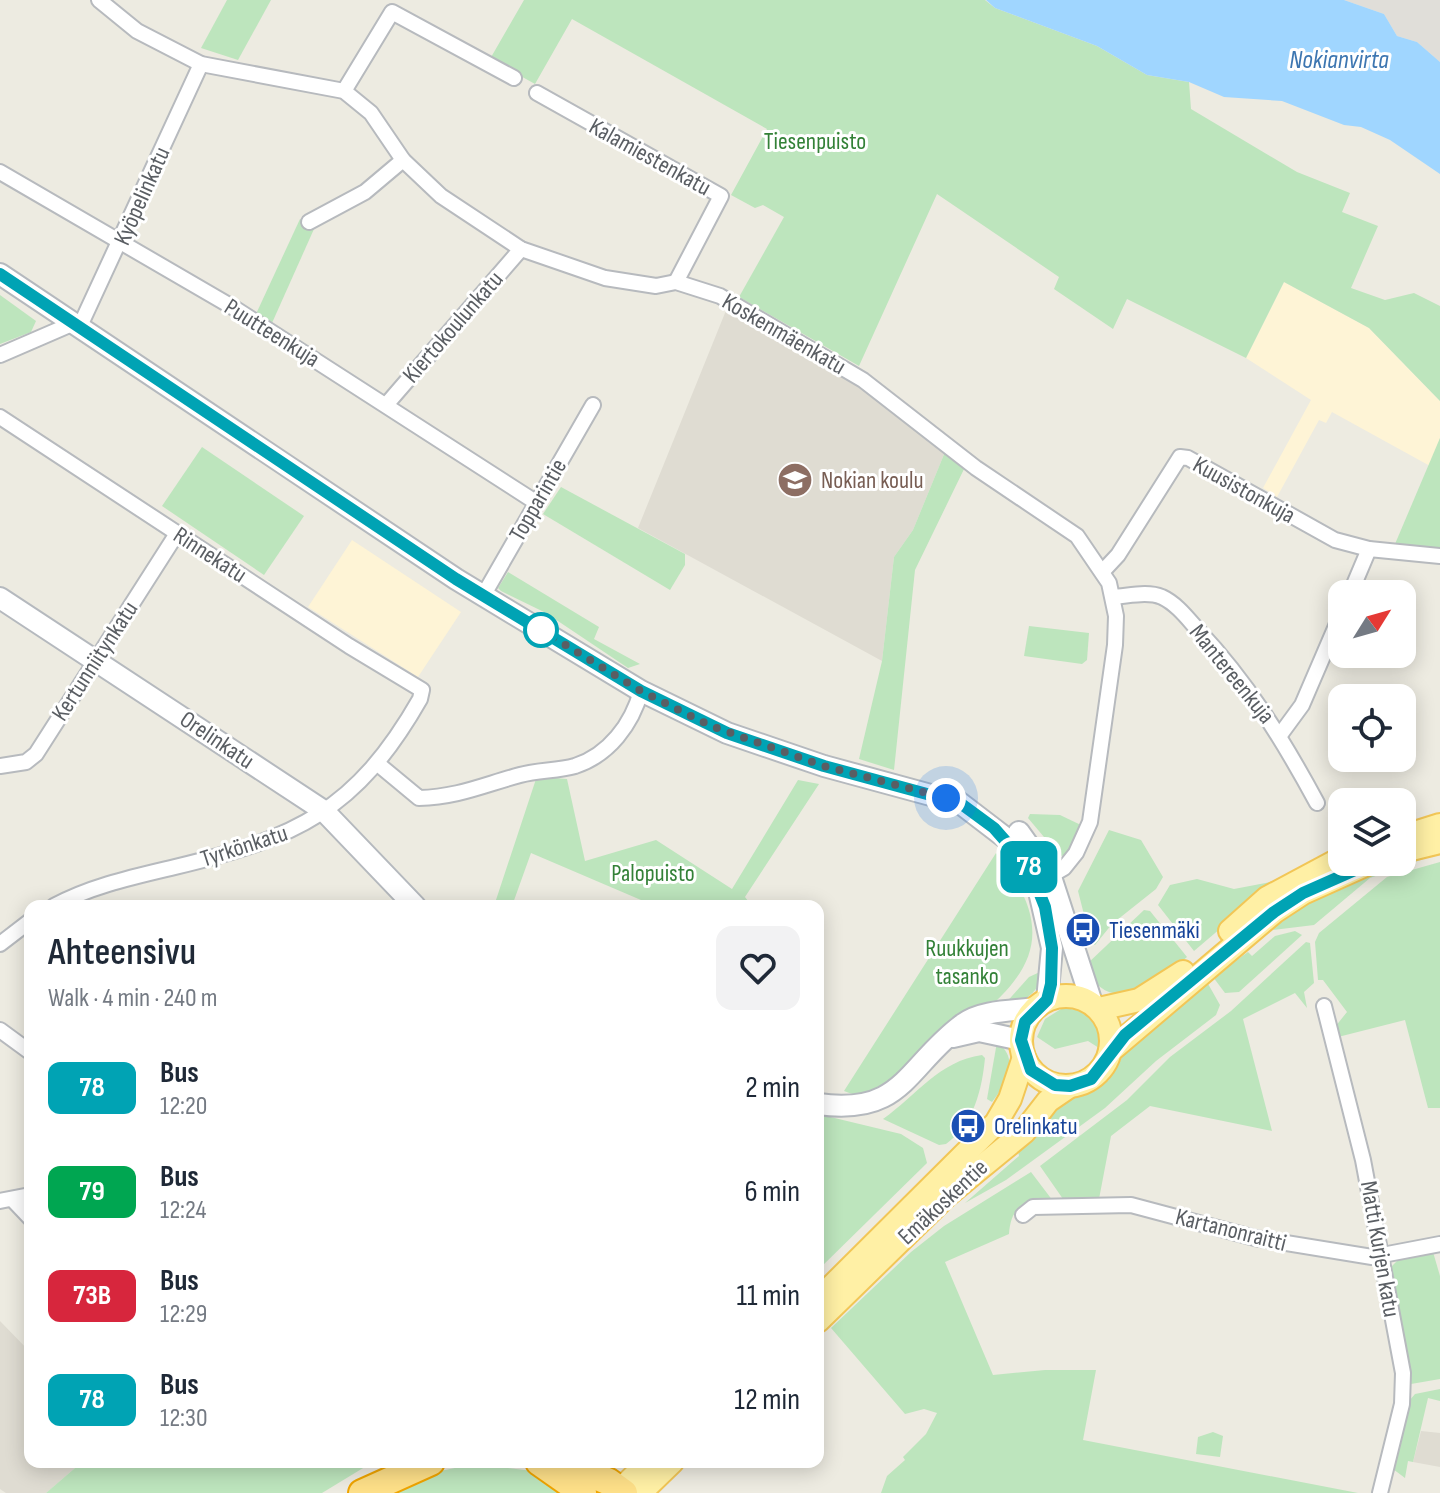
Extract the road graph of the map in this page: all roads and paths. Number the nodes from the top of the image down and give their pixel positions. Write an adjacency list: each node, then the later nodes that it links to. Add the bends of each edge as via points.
1 (99, 0): 2 (street, via 137,31)
2 (201, 64): 4 (street); 9 (street, Kyöpelinkatu)
3 (514, 78): 4 (street, via 392,12)
4 (344, 91): 6 (street, Koskenmäenkatu, via 371,113)
5 (537, 93): 12 (street, Kalamiestenkatu, via 721,196)
6 (403, 160): 8 (street, via 365,192); 10 (street, Koskenmäenkatu, via 448,201)
7 (0, 172): 9 (street, Puutteenkuja)
8 (309, 222)
9 (121, 244): 13 (street, Kyöpelinkatu); 15 (street, Puutteenkuja)
10 (521, 249): 12 (street, Koskenmäenkatu, via 605,278 656,286); 15 (street, Kiertokoulunkatu)
11 (0, 274): 13 (main road)
12 (676, 282): 22 (street, Koskenmäenkatu, via 734,303 863,380 976,468 1077,536)
13 (77, 324): 14 (street); 24 (main road)
14 (0, 355)
15 (386, 405): 18 (street, Puutteenkuja)
16 (593, 405): 18 (street, Topparintie)
17 (0, 417): 19 (street, Rinnekatu)
18 (537, 503): 24 (street, Topparintie)
19 (176, 535): 28 (street, Kertunniitynkatu); 29 (street, Rinnekatu)
20 (1369, 549): 21 (street, Kuusistonkuja); 22 (street, Kuusistonkuja, via 1321,534 1180,457); 23 (street)
21 (1440, 556)
22 (1104, 570): 25 (street, Koskenmäenkatu)
23 (1356, 580)
24 (483, 596): 30 (main road)
25 (1113, 597): 31 (street, Mantereenkuja, via 1146,594 1175,605 1219,652); 42 (street, Koskenmäenkatu, via 1115,645 1090,822 1076,853)
26 (0, 598): 28 (main road, Orelinkatu)
27 (1328, 645): 31 (street, via 1302,705)
28 (97, 658): 33 (street, Kertunniitynkatu, via 36,754 26,762); 35 (main road, Orelinkatu)
29 (422, 690): 32 (street, Tyrkönkatu, via 395,744)
30 (641, 691): 32 (street, via 621,734 574,766 521,775 451,797 419,798); 42 (main road, via 727,733 960,803 1007,839)
31 (1280, 735): 34 (street, Mantereenkuja)
32 (378, 764): 35 (street, Tyrkönkatu)
33 (0, 766)
34 (1317, 803)
35 (324, 811): 43 (street, Tyrkönkatu, via 271,840 102,885); 44 (main road, Orelinkatu)
36 (1440, 825): 37 (main road)
37 (1416, 833)
38 (1440, 842): 39 (main road)
39 (1416, 848)
40 (1328, 865): 48 (main road, via 1267,898 1205,955 1150,994 1130,1004)
41 (1341, 876): 54 (main road, via 1274,912)
42 (1044, 880): 47 (main road, via 1052,948); 48 (main road)
43 (68, 900)
44 (407, 900)
45 (24, 926): 46 (street)
46 (0, 944)
47 (1041, 1004): 48 (main road, via 1073,996); 51 (main road, via 971,1019); 53 (main road, via 1025,1022)
48 (1095, 1006): 54 (main road, via 1110,1029)
49 (1324, 1006): 61 (street, Matti Kurjen katu, via 1357,1133)
50 (0, 1030): 52 (street)
51 (949, 1038): 53 (main road, via 979,1031); 56 (main road, via 885,1098 849,1107)
52 (24, 1048)
53 (1023, 1048): 55 (main road, via 1042,1079); 62 (main road, Emäkoskentie, via 1010,1099 996,1123)
54 (1110, 1051): 55 (main road, via 1091,1079)
55 (1070, 1086): 63 (main road, Emäkoskentie, via 946,1196)
56 (824, 1105)
57 (6, 1200): 58 (street)
58 (24, 1214)
59 (1023, 1215): 61 (street, Kartanonraitti, via 1033,1207 1131,1205 1258,1239)
60 (1440, 1244): 61 (street, Kartanonraitti)
61 (1380, 1257): 72 (street, Matti Kurjen katu, via 1404,1388)
62 (824, 1294)
63 (824, 1315)
64 (418, 1468): 70 (highway)
65 (548, 1468): 71 (highway)
66 (576, 1468): 69 (highway)
67 (644, 1468): 69 (main road)
68 (663, 1468): 69 (main road)
69 (625, 1492)
70 (362, 1493)
71 (583, 1493)
72 (1380, 1493)

